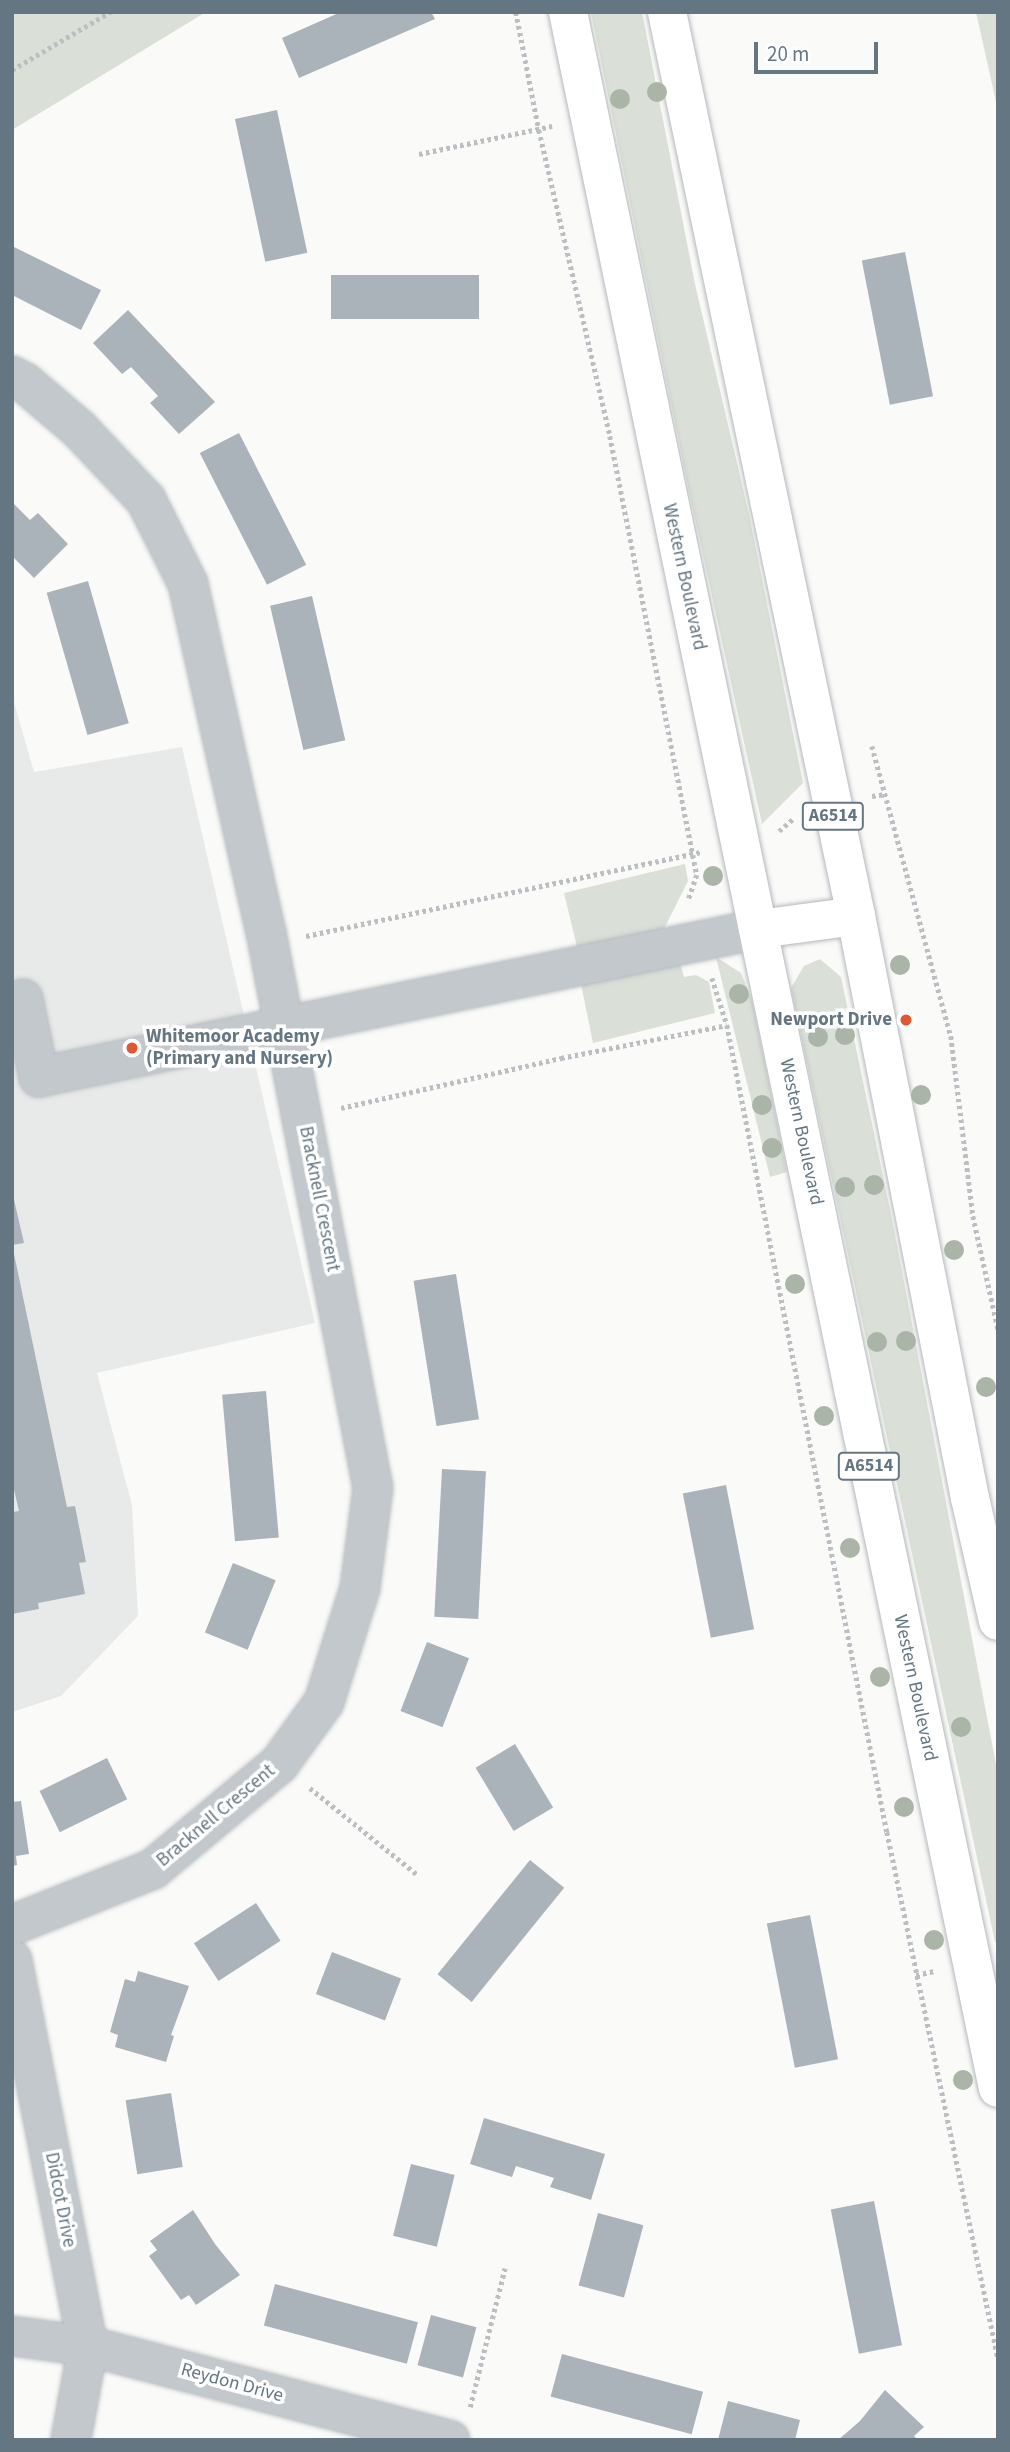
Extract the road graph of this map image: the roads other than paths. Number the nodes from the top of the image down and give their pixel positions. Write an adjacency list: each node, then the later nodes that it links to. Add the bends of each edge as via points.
1 (568, 12): 5 (highway, Western Boulevard / A6514)
2 (667, 12): 4 (highway, A6514)
3 (12, 376): 7 (street, Bracknell Crescent, via 79,429 146,500 188,584)
4 (856, 916): 5 (highway); 8 (highway, A6514)
5 (759, 929): 7 (street); 11 (highway, Western Boulevard / A6514)
6 (23, 999): 7 (street, via 39,1077)
7 (285, 1027): 9 (street, Bracknell Crescent, via 373,1488 360,1588 324,1702 279,1764 153,1869)
8 (998, 1620)
9 (12, 1925)
10 (12, 1960): 13 (street, Didcot Drive)
11 (998, 2088)
12 (12, 2336): 13 (street, Reydon Drive)
13 (88, 2346): 14 (street, Reydon Drive); 15 (street, Didcot Drive)
14 (458, 2430)
15 (71, 2440)

